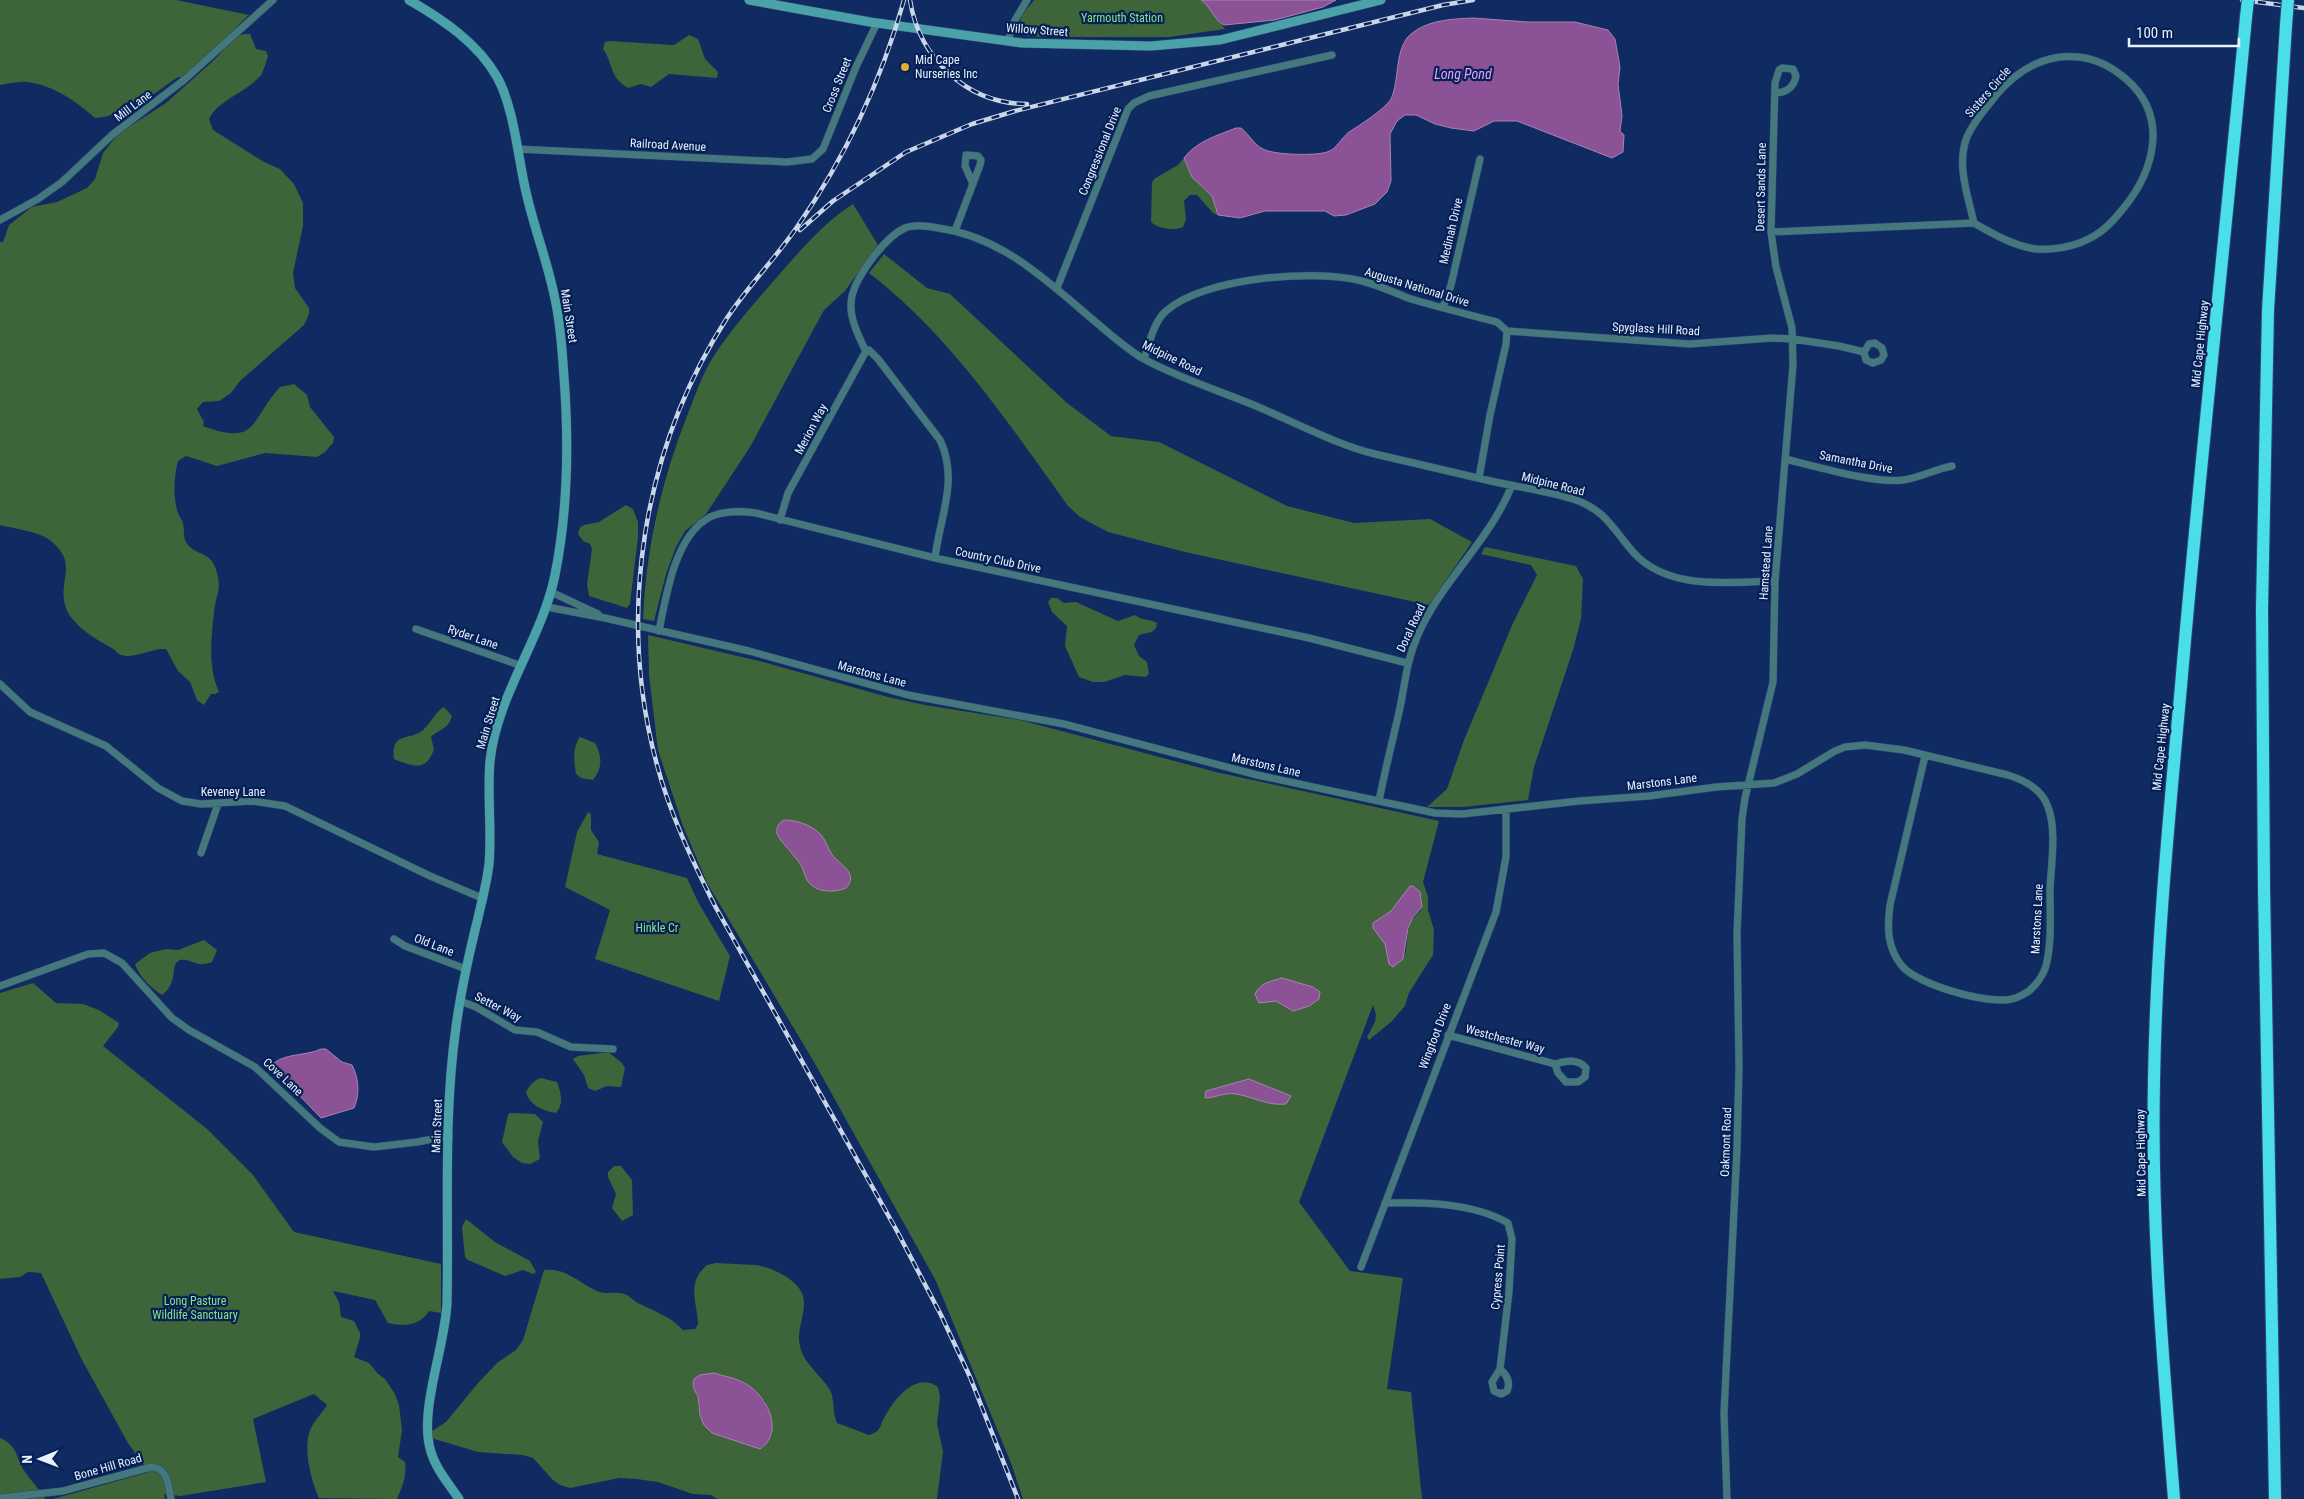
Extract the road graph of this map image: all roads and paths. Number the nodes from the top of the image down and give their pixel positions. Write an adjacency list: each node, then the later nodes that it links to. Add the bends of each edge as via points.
1 (273, 0): 16 (street, Mill Lane, via 184,80 112,135 62,182)
2 (409, 0): 12 (main road, Main Street, via 454,30 490,66 505,95)
3 (749, 0): 8 (main road, Willow Street)
4 (1027, 0): 9 (street, via 1014,22)
5 (1381, 0): 9 (main road, Willow Street, via 1203,43 1053,45)
6 (2248, 0): 64 (highway, Mid Cape Highway, bridge, via 2161,898 2154,1087 2157,1254)
7 (2288, 0): 65 (highway, bridge, via 2268,300 2262,609)
8 (877, 23): 9 (main road, Willow Street); 13 (street, Cross Street, via 826,143)
9 (1008, 42)
10 (1332, 55): 20 (street, Congressional Drive, via 1149,96 1134,103 1125,114)
11 (1775, 93): 19 (street, Desert Sands Lane)
12 (517, 149): 13 (street, Railroad Avenue, via 787,162 804,162); 34 (main road, Main Street, via 561,331 566,465 560,544)
13 (817, 156)
14 (1480, 159): 21 (street, Medinah Drive)
15 (973, 184): 18 (street)
16 (0, 220)
17 (1974, 222): 17 (street, Sisters Circle, via 2018,245 2036,248 2070,246 2103,230 2139,187 2150,162 2153,134 2149,117 2130,83 2101,62 2072,56 2043,60 2009,81 1966,138 1963,173); 19 (street)
18 (955, 231): 20 (street, Midpine Road, via 1003,249); 24 (street, Midpine Road, via 922,226 905,228 872,259 859,279 850,304 858,337)
19 (1770, 232): 23 (street, Desert Sands Lane)
20 (1057, 288): 26 (street, Midpine Road)
21 (1444, 307): 22 (street, Augusta National Drive, via 1497,322); 26 (street, Augusta National Drive, via 1348,279 1285,277 1229,283 1167,310)
22 (1507, 331): 23 (street, Spyglass Hill Road, via 1690,344); 29 (street)
23 (1793, 339): 25 (street, Spyglass Hill Road); 27 (street, Hamstead Lane)
24 (866, 351): 31 (street, Merion Way, via 788,493); 32 (street, Midpine Road, via 878,359 940,440 946,453 948,490)
25 (1864, 352)
26 (1144, 359): 29 (street, Midpine Road, via 1360,450)
27 (1785, 459): 28 (street, Samantha Drive, via 1889,481); 33 (street, Hamstead Lane)
28 (1952, 466)
29 (1479, 478): 30 (street, Midpine Road)
30 (1512, 485): 33 (street, Midpine Road, via 1560,495 1592,506 1607,519 1634,553 1664,573 1705,582); 39 (street, Doral Road, via 1500,511 1431,611)
31 (780, 520): 32 (street, Country Club Drive); 38 (street, Country Club Drive, via 738,511 720,514 699,525 677,563)
32 (935, 558): 39 (street, Country Club Drive, via 1309,638)
33 (1775, 581): 43 (street, Hamstead Lane, via 1773,682)
34 (551, 592): 35 (main road, Main Street); 36 (street, Marstons Lane)
35 (547, 607): 36 (street, Marstons Lane); 40 (main road, Main Street)
36 (605, 618): 38 (street, Marstons Lane)
37 (416, 629): 40 (street, Ryder Lane)
38 (659, 631): 44 (street, Marstons Lane, via 749,651 899,693 1064,724 1257,775)
39 (1407, 663): 44 (street, Doral Road)
40 (522, 666): 48 (main road, Main Street, via 497,729 490,760 489,856)
41 (0, 684): 45 (street, Keveney Lane, via 30,712 106,746 168,795 190,803)
42 (1925, 756): 42 (street, Marstons Lane, via 2021,779 2031,785 2048,806 2052,846 2048,954 2038,980 2021,996 1998,1001 1927,983 1902,966 1893,950 1888,929 1890,905); 43 (street, Marstons Lane, via 1879,746 1845,747 1785,780)
43 (1747, 785): 46 (street, Marstons Lane); 63 (street, Oakmont Road, via 1742,819 1738,920 1737,1150 1724,1413)
44 (1379, 801): 46 (street, Marstons Lane, via 1447,814)
45 (218, 804): 47 (street); 48 (street, Keveney Lane, via 252,801 291,808)
46 (1506, 809): 53 (street, Wingfoot Drive, via 1506,857 1499,901)
47 (201, 853)
48 (482, 898): 50 (main road, Main Street)
49 (394, 939): 50 (street, Old Lane)
50 (466, 969): 52 (main road, Main Street)
51 (0, 986): 56 (street, Cove Lane, via 97,952 112,956 181,1025 255,1067 320,1128 340,1142 374,1147)
52 (460, 1001): 54 (street, Setter Way, via 515,1030 537,1032 571,1047); 56 (main road, Main Street, via 453,1048)
53 (1448, 1035): 55 (street, Westchester Way); 57 (street, Wingfoot Drive)
54 (613, 1049)
55 (1555, 1064)
56 (449, 1136): 62 (main road, Main Street, via 445,1326 427,1430 434,1460)
57 (1386, 1203): 58 (street, Wingfoot Drive); 59 (street, Cypress Point, via 1469,1209 1508,1223 1512,1239 1511,1267)
58 (1361, 1267)
59 (1500, 1368)
60 (0, 1498): 61 (street, Bone Hill Road, via 64,1491 151,1467 159,1468 165,1474)
61 (171, 1499)
62 (459, 1499)
63 (1727, 1499)
64 (2174, 1499)
65 (2275, 1499)

